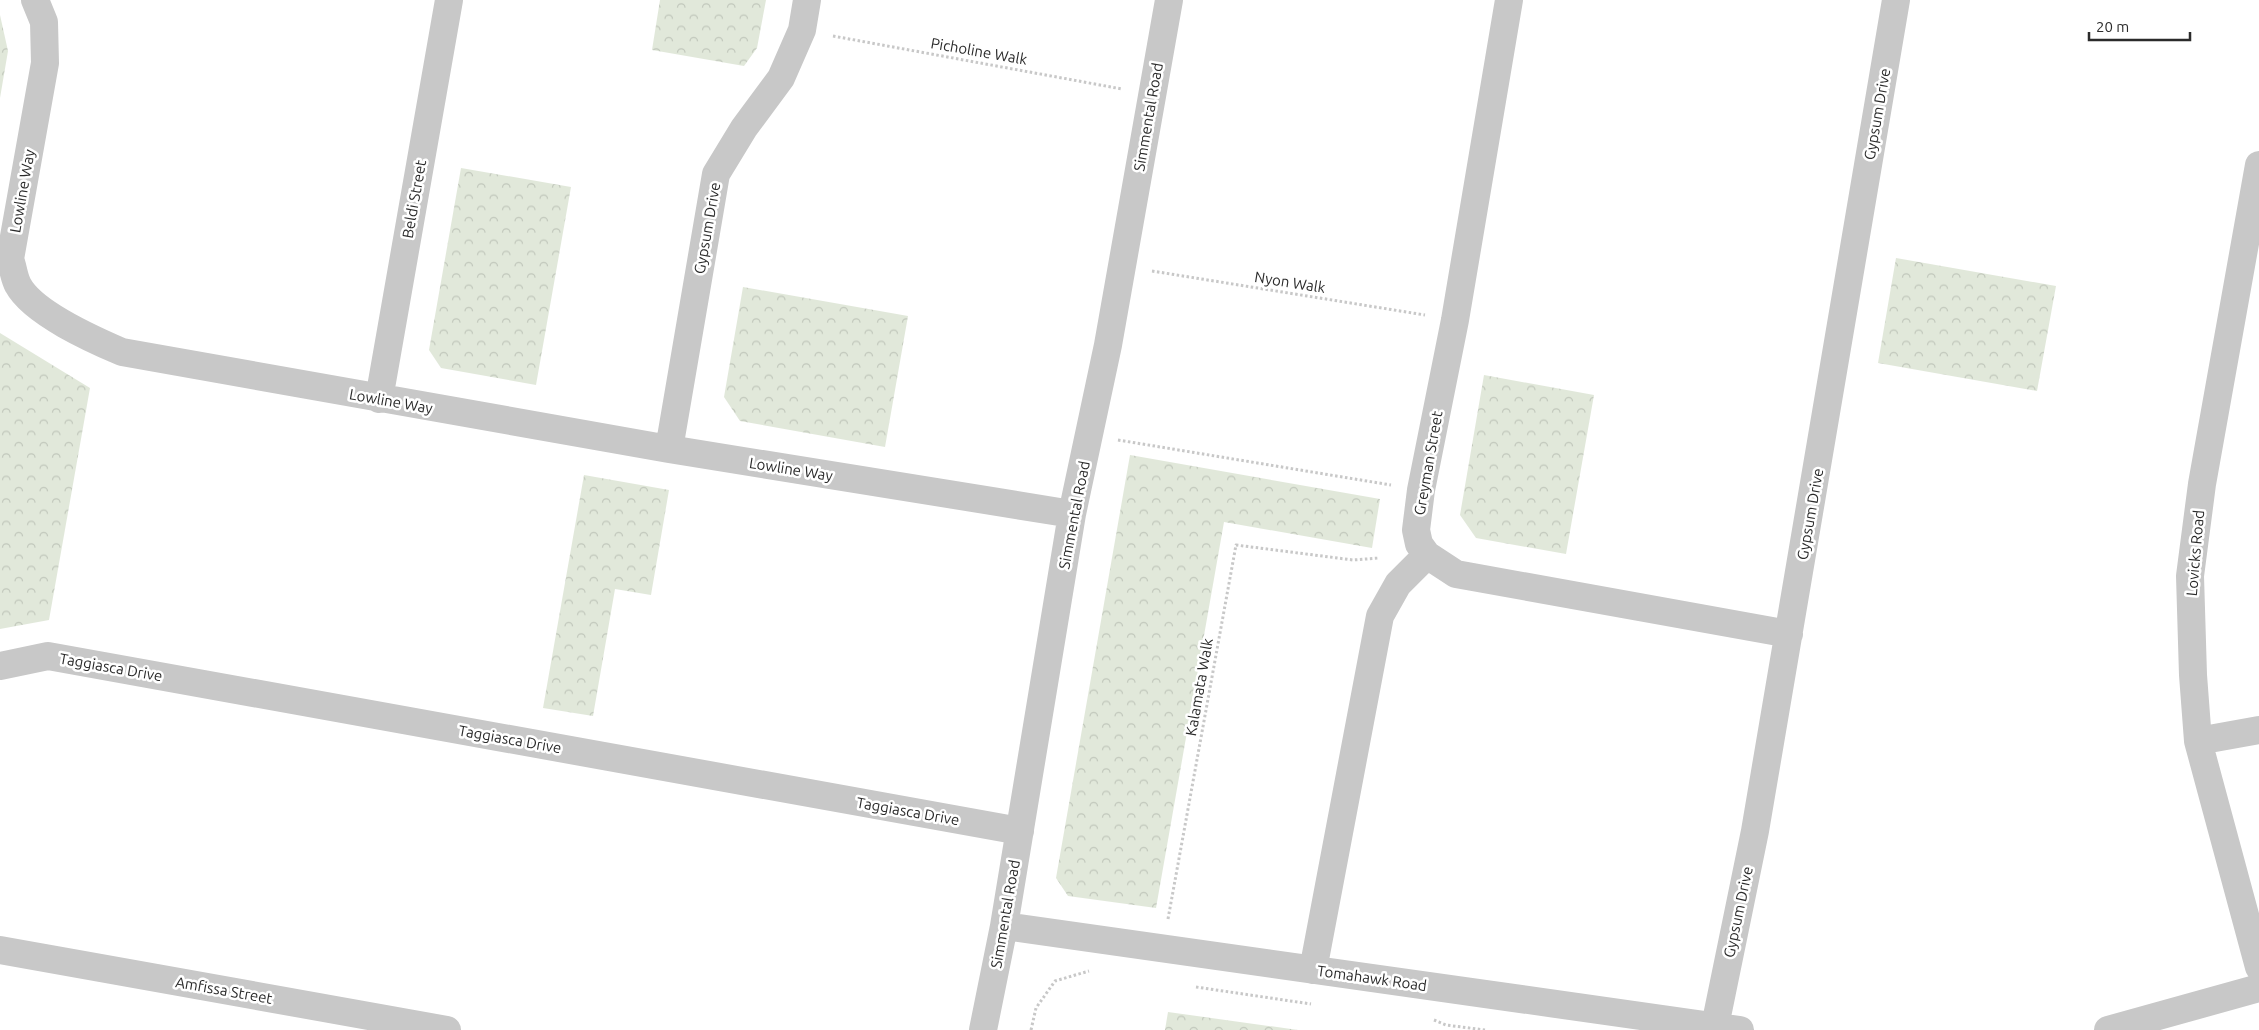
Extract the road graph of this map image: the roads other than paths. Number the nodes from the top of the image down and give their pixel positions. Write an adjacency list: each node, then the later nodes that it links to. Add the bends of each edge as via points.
1 (35, 0): 8 (street, Lowline Way, via 44,22 45,63)
2 (449, 0): 9 (street, Beldi Street)
3 (807, 0): 10 (street, Gypsum Drive, via 802,30 781,78 744,128 716,174)
4 (1169, 0): 11 (street, Simmental Road, via 1122,266)
5 (1509, 0): 12 (street, Greyman Street, via 1455,320 1421,490 1416,530 1419,544)
6 (1896, 0): 13 (street, Gypsum Drive)
7 (2259, 165): 16 (street, Lovicks Road, via 2202,484 2190,576)
8 (5, 259): 9 (street, Lowline Way, via 18,286 38,306 81,335 122,352)
9 (379, 398): 10 (street, Lowline Way)
10 (669, 449): 11 (street, Lowline Way)
11 (1072, 514): 17 (street, Simmental Road)
12 (1427, 555): 13 (street, via 1456,574); 21 (street, via 1398,584 1380,616)
13 (1789, 634): 23 (street, Gypsum Drive, via 1755,832)
14 (0, 666): 17 (street, Taggiasca Drive, via 48,656)
15 (2259, 730): 16 (street)
16 (2198, 741): 20 (street, Lovicks Road)
17 (1020, 830): 18 (street, Simmental Road)
18 (1004, 926): 21 (street, Tomahawk Road); 25 (street, Simmental Road)
19 (0, 950): 24 (street, Amfissa Street)
20 (2259, 967)
21 (1313, 970): 23 (street, Tomahawk Road)
22 (2259, 988): 26 (street)
23 (1727, 1028)
24 (447, 1030)
25 (983, 1030)
26 (2108, 1030)

